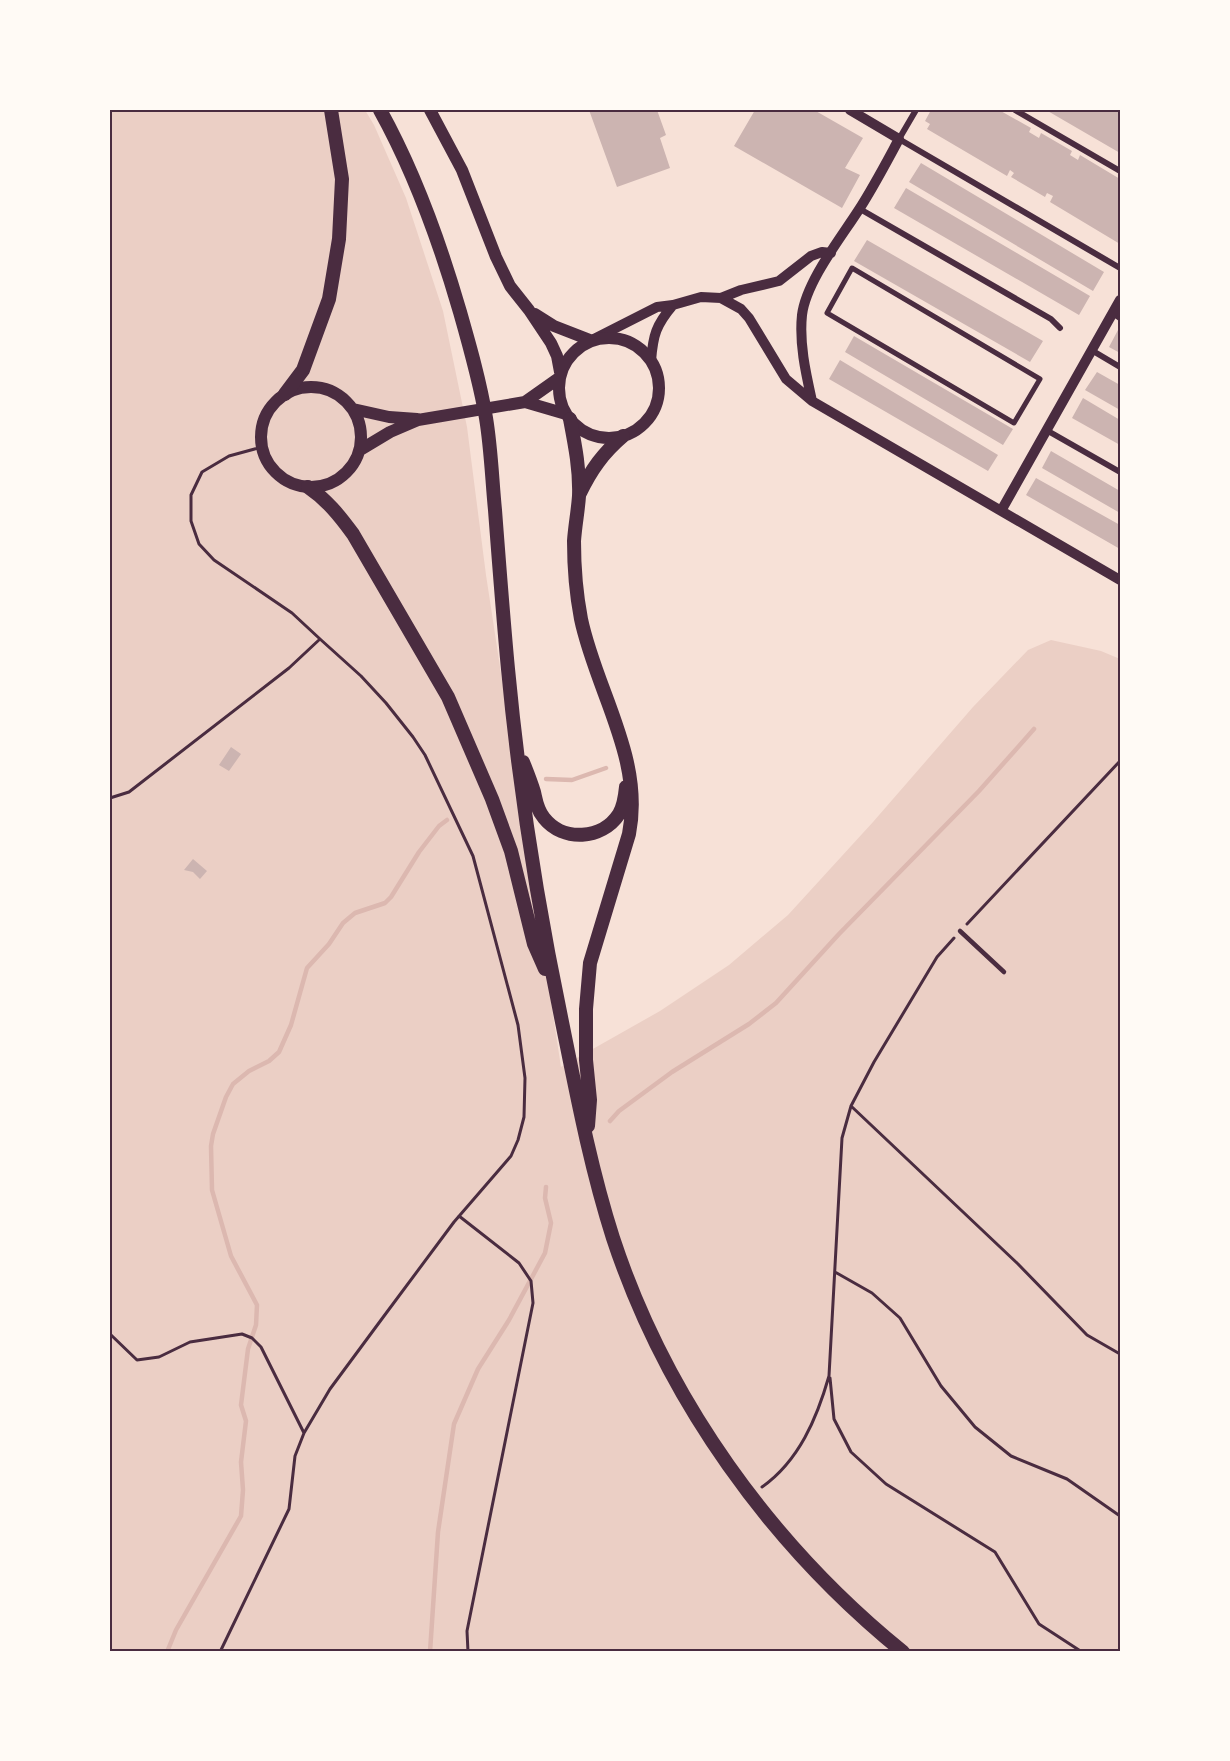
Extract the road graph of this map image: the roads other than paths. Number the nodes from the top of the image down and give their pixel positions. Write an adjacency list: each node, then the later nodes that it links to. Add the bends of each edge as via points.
1 (331, 110): 23 (main road, via 342,179 329,299 303,370)
2 (380, 110): 38 (main road, via 440,246 482,394)
3 (430, 110): 15 (main road, via 462,170 510,286)
4 (850, 110): 7 (street)
5 (916, 110): 7 (street)
6 (1015, 110): 8 (street)
7 (899, 139): 9 (street); 11 (street)
8 (1120, 171)
9 (860, 208): 10 (street); 17 (street, via 1051,319)
10 (831, 253): 12 (street, via 811,256 779,280); 24 (street, via 808,294 802,315 802,347)
11 (1120, 268)
12 (721, 298): 14 (street, via 701,297); 24 (street, via 741,309 786,379)
13 (1120, 300): 16 (street)
14 (673, 305): 18 (street, via 657,306); 20 (street, via 652,337)
15 (529, 310): 18 (main road, via 554,326); 22 (main road, via 551,343)
16 (1117, 316): 19 (street)
17 (1060, 328)
18 (592, 340): 20 (main road, via 626,340); 22 (main road, via 577,348)
19 (1093, 351): 21 (street); 30 (street)
20 (651, 361): 31 (main road, via 658,375 656,406 637,430)
21 (1120, 367)
22 (560, 375): 25 (main road); 27 (main road, via 558,390)
23 (285, 394): 26 (main road, via 314,386 336,393); 34 (main road, via 265,417 262,447 278,475)
24 (812, 401): 36 (street)
25 (519, 403): 27 (main road); 28 (main road)
26 (353, 409): 28 (main road); 32 (main road, via 359,422)
27 (568, 417): 31 (main road, via 594,436); 35 (main road, via 577,456)
28 (418, 420): 32 (main road)
29 (1014, 423): 29 (street, via 1040,380 852,268 827,313)
30 (1048, 431): 33 (street); 36 (street)
31 (623, 436): 35 (main road, via 591,470)
32 (360, 450): 34 (main road, via 341,478)
33 (1120, 472)
34 (308, 487): 42 (main road, via 335,508 353,534 448,697 492,799 511,851 534,944)
35 (579, 495): 39 (main road, via 574,540 581,619 621,738)
36 (1001, 511): 37 (street)
37 (1120, 580)
38 (514, 738): 39 (main road, via 543,818 567,834 582,836 609,825 619,814); 42 (main road)
39 (629, 777): 43 (main road, via 629,834 590,963 586,1060 590,1100)
40 (960, 931): 41 (lane)
41 (1004, 972)
42 (556, 992): 43 (main road)
43 (586, 1140): 44 (main road, via 614,1242 651,1332 692,1410 750,1495 813,1569)
44 (903, 1652)

